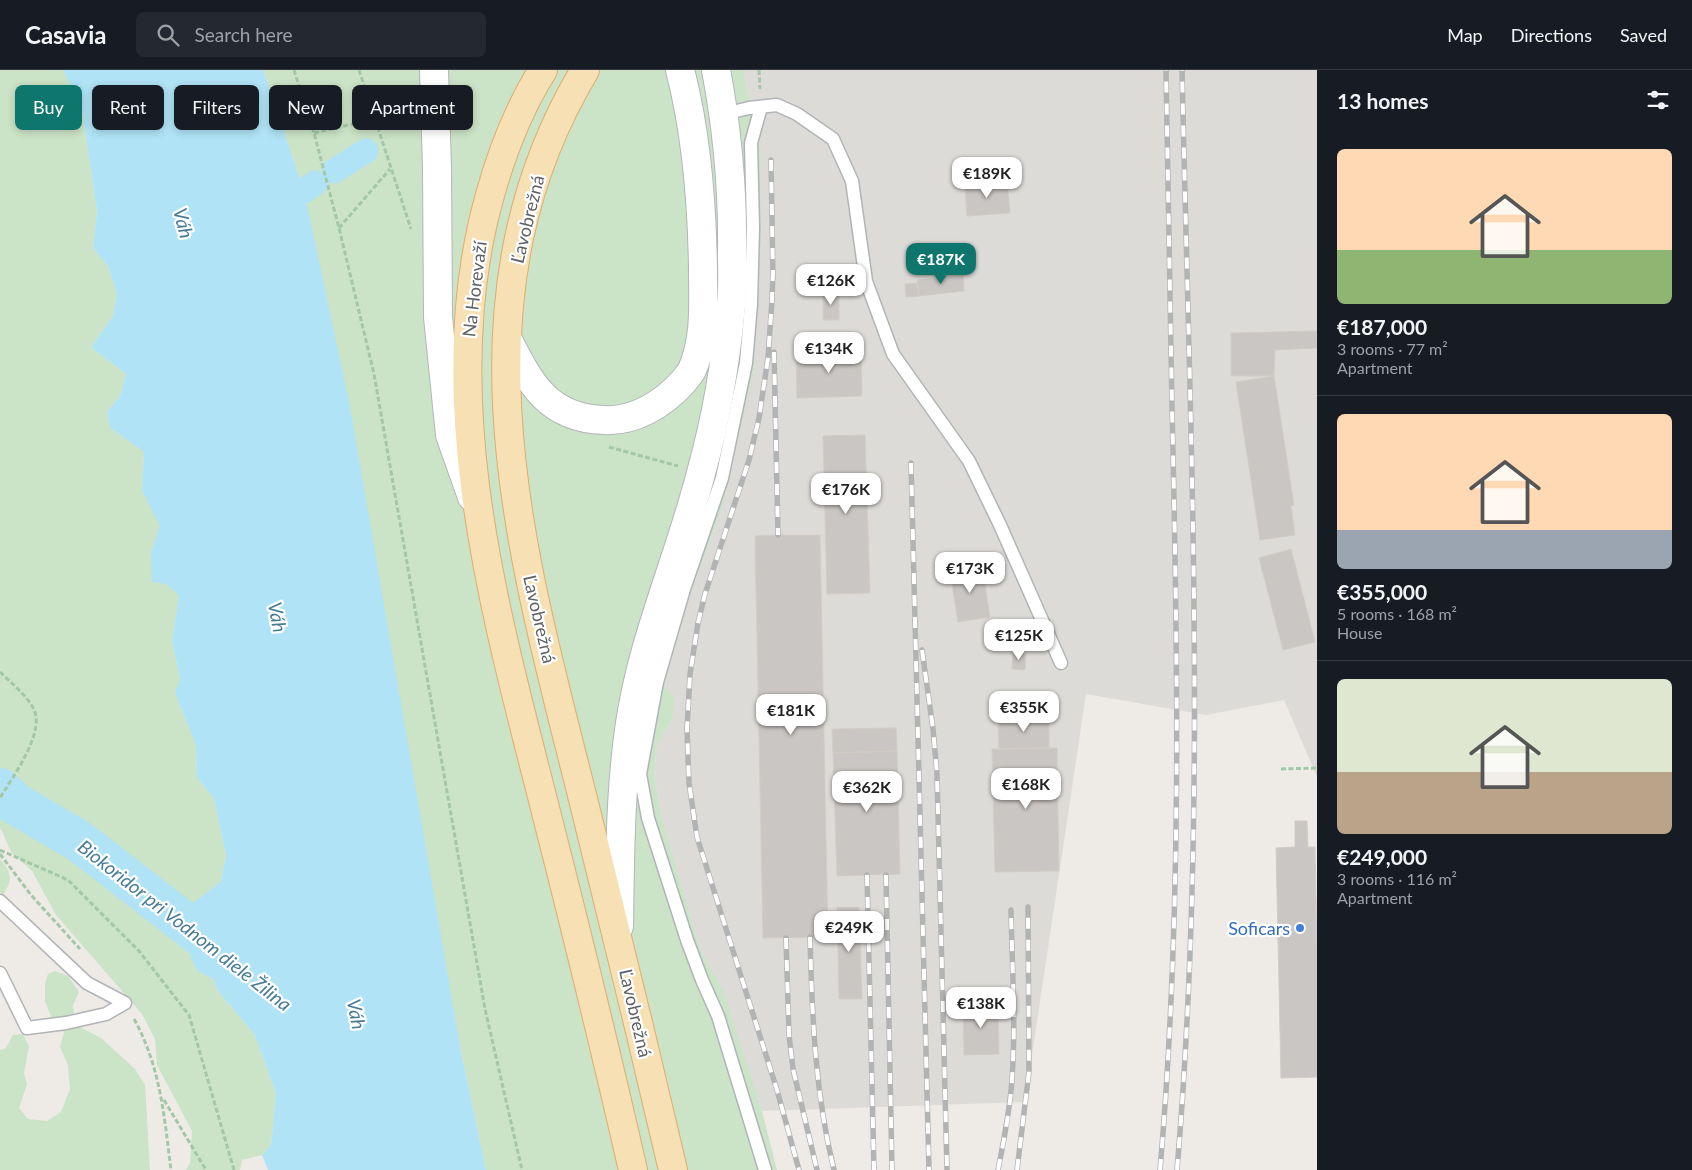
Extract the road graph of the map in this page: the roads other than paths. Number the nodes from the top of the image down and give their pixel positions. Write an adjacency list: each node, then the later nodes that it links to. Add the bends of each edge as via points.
1 (434, 70): 9 (main road, via 438,317 450,435)
2 (543, 70): 9 (main road, Na Horevaží, via 512,128 497,170 473,270 467,342 469,422)
3 (586, 70): 8 (main road, Ľavobrežná, via 570,95 546,148 524,218 512,278)
4 (680, 70): 8 (main road, via 698,168 702,231 704,311 700,346 691,372 671,395 645,412 614,421 588,420 563,411 542,396 526,376)
5 (716, 70): 7 (main road)
6 (762, 107): 7 (lane); 10 (lane, via 777,105 797,114 833,139 852,181 866,281 893,354 969,461); 16 (lane, via 751,143 753,246 746,363 722,478 657,682 639,772 648,818 687,940 718,1016)
7 (724, 114): 12 (main road, via 733,209 732,304 718,397 702,472 646,647 629,729 621,829)
8 (507, 338): 12 (main road, Ľavobrežná, via 509,436 534,600)
9 (480, 520): 14 (main road, via 514,686)
10 (1061, 663)
11 (0, 901): 13 (lane, via 87,983 124,1003 106,1014 27,1028)
12 (618, 940): 15 (main road, Ľavobrežná)
13 (0, 973)
14 (633, 1170)
15 (672, 1170)
16 (765, 1170)

